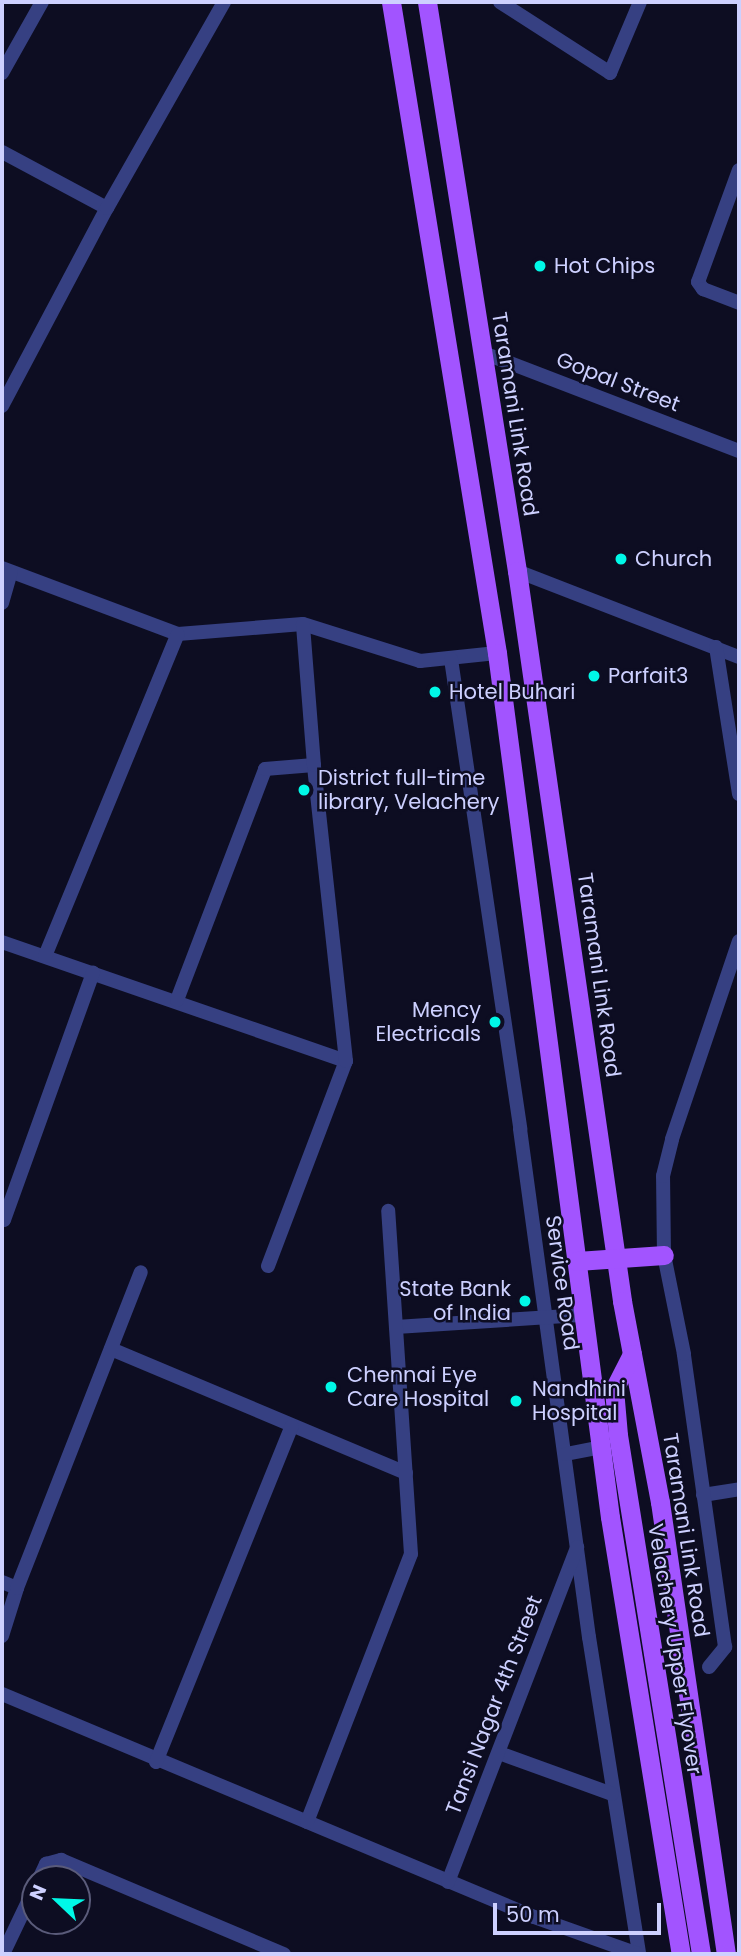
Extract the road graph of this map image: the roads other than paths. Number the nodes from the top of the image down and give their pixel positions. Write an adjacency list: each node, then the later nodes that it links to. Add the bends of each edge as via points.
1 (43, 2): 7 (street)
2 (224, 2): 10 (street)
3 (391, 2): 21 (main road)
4 (427, 2): 12 (main road, Taramani Link Road)
5 (500, 2): 6 (street, via 610,74)
6 (640, 2)
7 (2, 73)
8 (2, 152): 10 (street)
9 (739, 170): 11 (street, via 698,282 703,289)
10 (107, 208): 13 (street)
11 (739, 303)
12 (481, 352): 14 (street, Gopal Street); 16 (main road, Taramani Link Road)
13 (2, 406)
14 (739, 451)
15 (6, 570): 17 (street); 19 (street)
16 (517, 571): 20 (street); 35 (main road, Taramani Link Road)
17 (2, 603)
18 (303, 624): 19 (street); 23 (street, via 420,661); 24 (street)
19 (178, 634): 28 (street)
20 (716, 648): 22 (street); 25 (street)
21 (497, 653): 23 (street); 36 (main road)
22 (739, 657)
23 (451, 659): 39 (street, Service Road)
24 (314, 765): 30 (street, via 265,769); 31 (street)
25 (739, 794)
26 (739, 940): 34 (street, via 663,1176)
27 (2, 942): 28 (street)
28 (45, 956): 29 (street)
29 (93, 973): 30 (street); 33 (street)
30 (177, 1000): 31 (street)
31 (346, 1062): 37 (street)
32 (388, 1211): 41 (street)
33 (3, 1219)
34 (664, 1255): 35 (main road); 49 (street, via 684,1354)
35 (617, 1258): 36 (main road); 43 (main road, Taramani Link Road)
36 (577, 1261): 40 (main road)
37 (268, 1266)
38 (141, 1272): 42 (street)
39 (544, 1315): 40 (street); 41 (street); 46 (street, Service Road)
40 (584, 1315): 45 (main road)
41 (396, 1327): 47 (street)
42 (111, 1349): 44 (street); 52 (street)
43 (632, 1354): 69 (main road, Velachery Upper Flyover, via 614,1389 618,1435); 70 (main road, Taramani Link Road, via 660,1502)
44 (292, 1426): 47 (street); 57 (street)
45 (601, 1447): 46 (street); 68 (main road)
46 (566, 1454): 50 (street, Service Road)
47 (406, 1473): 59 (street, via 410,1563)
48 (739, 1489): 49 (street)
49 (703, 1495): 54 (street, via 725,1647)
50 (579, 1543): 56 (street, Tansi Nagar 4th Street); 58 (street, Service Road)
51 (2, 1582): 52 (street)
52 (17, 1588): 53 (street)
53 (2, 1636)
54 (709, 1667)
55 (2, 1694): 57 (street)
56 (499, 1753): 58 (street); 63 (street, Tansi Nagar 4th Street)
57 (156, 1762): 59 (street)
58 (612, 1794): 67 (street, Service Road)
59 (307, 1822): 63 (street)
60 (46, 1865): 61 (street, via 61,1860)
61 (73, 1865)
62 (91, 1873): 66 (street)
63 (448, 1882): 67 (street)
64 (21, 1916): 65 (street)
65 (3, 1954)
66 (284, 1954)
67 (639, 1954)
68 (681, 1954)
69 (701, 1954)
70 (726, 1954)

